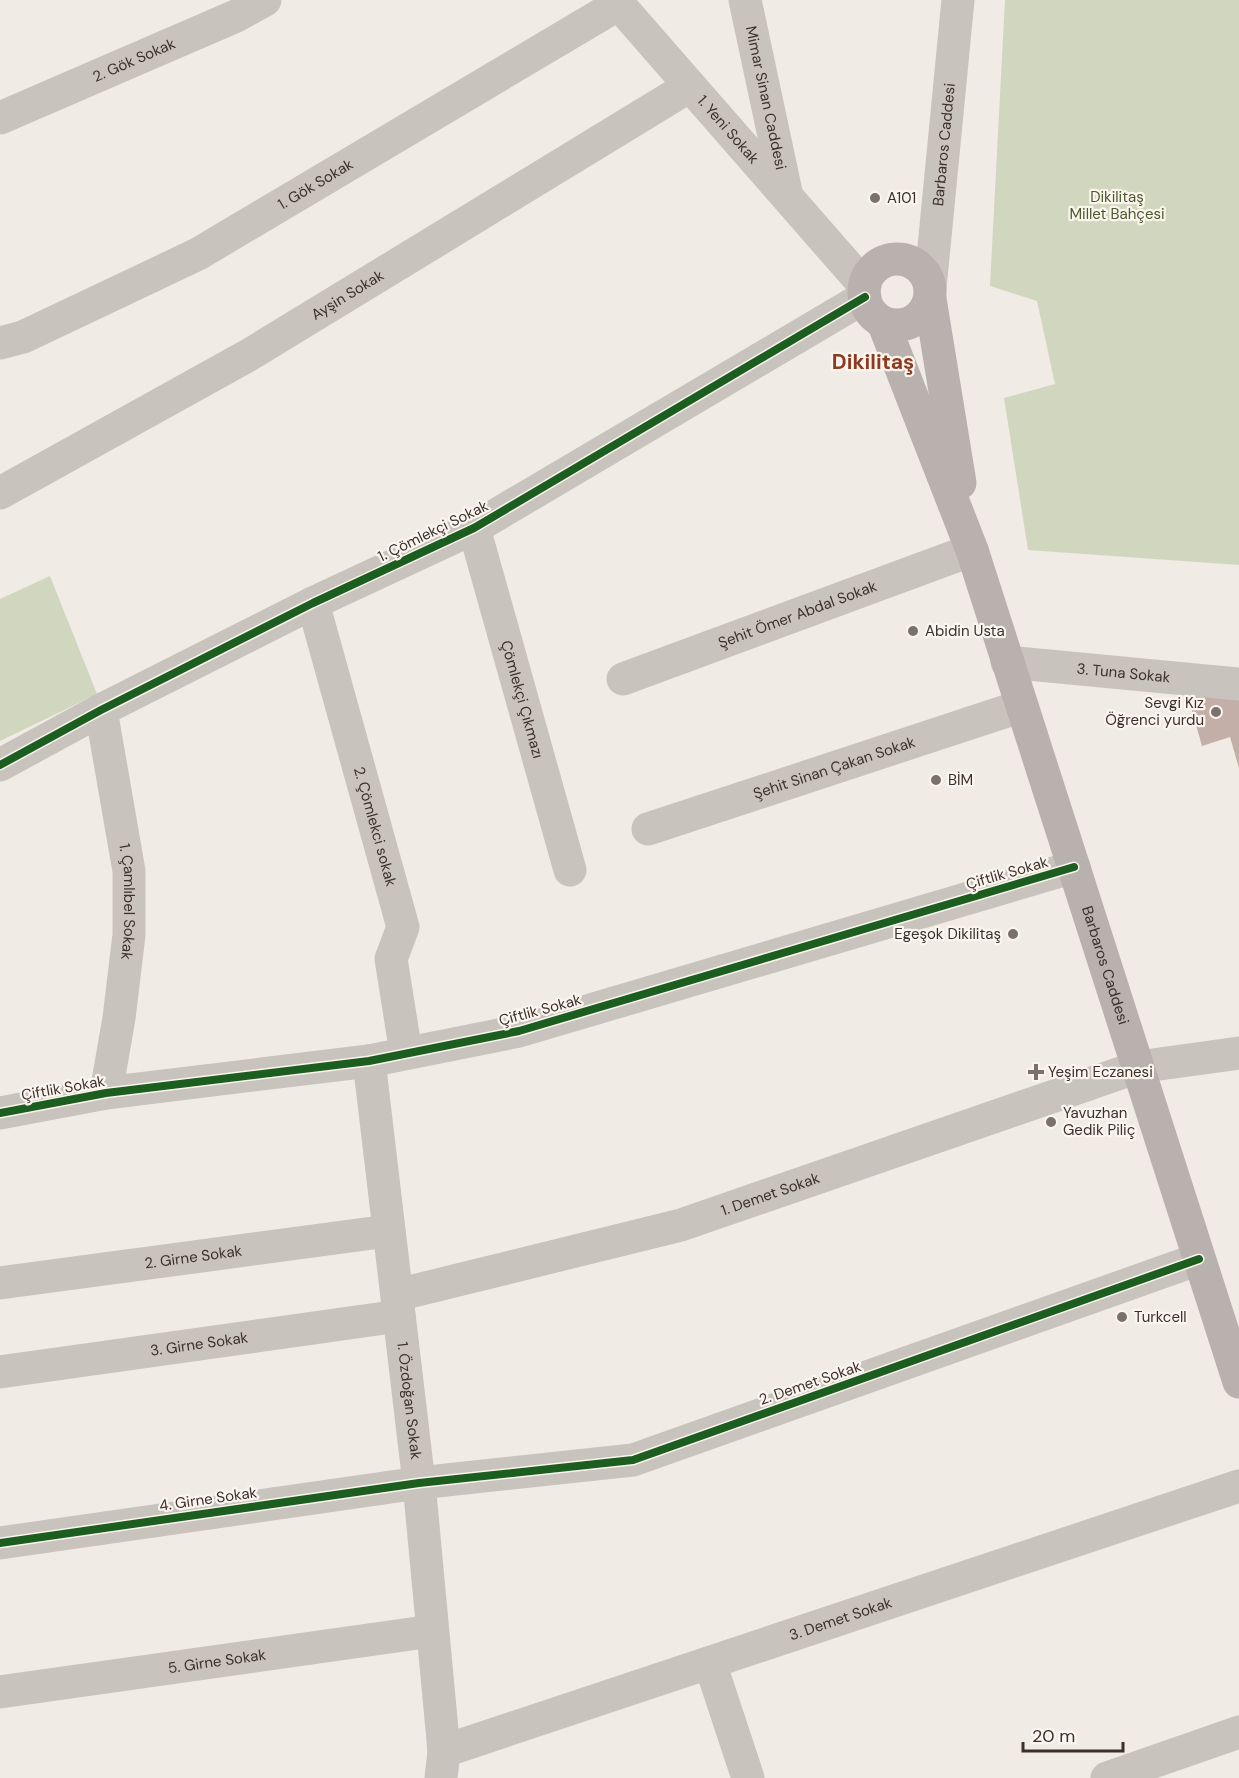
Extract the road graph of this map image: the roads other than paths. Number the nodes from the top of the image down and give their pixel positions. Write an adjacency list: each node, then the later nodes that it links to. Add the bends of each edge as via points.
1 (265, 0): 6 (street, 2. Gök Sokak)
2 (745, 0): 7 (street, Mimar Sinan Caddesi)
3 (958, 0): 8 (street, Barbaros Caddesi)
4 (617, 2): 5 (street, 1. Yeni Sokak); 10 (street, 1. Gök Sokak, via 198,254 23,337)
5 (690, 86): 7 (street, 1. Yeni Sokak); 11 (street, Ayşin Sokak, via 249,355)
6 (0, 118)
7 (787, 196): 9 (street, 1. Yeni Sokak)
8 (930, 294): 9 (main road, via 927,308 920,316 902,325); 9 (main road, via 926,276 918,266 892,260 880,264 870,274); 13 (main road)
9 (871, 302): 12 (street, 1. Çömlekçi Sokak); 13 (main road)
10 (0, 343)
11 (0, 494)
12 (474, 528): 14 (street, 1. Çömlekçi Sokak); 23 (street, Çömlekçi Çıkmazı)
13 (972, 550): 15 (main road, Barbaros Caddesi); 16 (street, Şehit Ömer Abdal Sokak)
14 (313, 603): 19 (street, 1. Çömlekçi Sokak); 24 (street, 2. Çömlekci sokak, via 403,927 391,958)
15 (1007, 662): 17 (street, 3. Tuna Sokak); 18 (main road, Barbaros Caddesi)
16 (623, 679)
17 (1239, 684)
18 (1022, 706): 21 (street, Şehit Sinan Çakan Sokak); 22 (main road, Barbaros Caddesi)
19 (101, 710): 20 (street, 1. Çömlekçi Sokak); 28 (street, 1. Çamlıbel Sokak, via 129,871 129,935)
20 (0, 765)
21 (648, 829)
22 (1074, 867): 24 (street, Çiftlik Sokak, via 519,1031); 27 (main road, Barbaros Caddesi)
23 (570, 870)
24 (406, 1053): 26 (street, Çiftlik Sokak)
25 (1239, 1053): 27 (street, 1. Demet Sokak)
26 (369, 1060): 28 (street, Çiftlik Sokak); 30 (street, 1. Özdoğan Sokak)
27 (1138, 1067): 31 (main road, Barbaros Caddesi); 33 (street, 1. Demet Sokak, via 681,1225)
28 (106, 1093): 29 (street, Çiftlik Sokak)
29 (0, 1113)
30 (388, 1231): 32 (street, 2. Girne Sokak); 33 (street, 1. Özdoğan Sokak)
31 (1200, 1259): 35 (main road, Barbaros Caddesi); 36 (street, 2. Demet Sokak, via 633,1460)
32 (0, 1283)
33 (398, 1305): 34 (street, 3. Girne Sokak); 36 (street, 1. Özdoğan Sokak)
34 (0, 1372)
35 (1239, 1382)
36 (419, 1483): 38 (street, 4. Girne Sokak); 39 (street, 1. Özdoğan Sokak)
37 (1239, 1486): 40 (street, 3. Demet Sokak)
38 (0, 1543)
39 (432, 1631): 41 (street, 5. Girne Sokak); 43 (street, 1. Özdoğan Sokak)
40 (710, 1663): 43 (street, 3. Demet Sokak); 44 (street)
41 (0, 1692)
42 (1239, 1732): 45 (street)
43 (442, 1765)
44 (748, 1778)
45 (1107, 1778)

